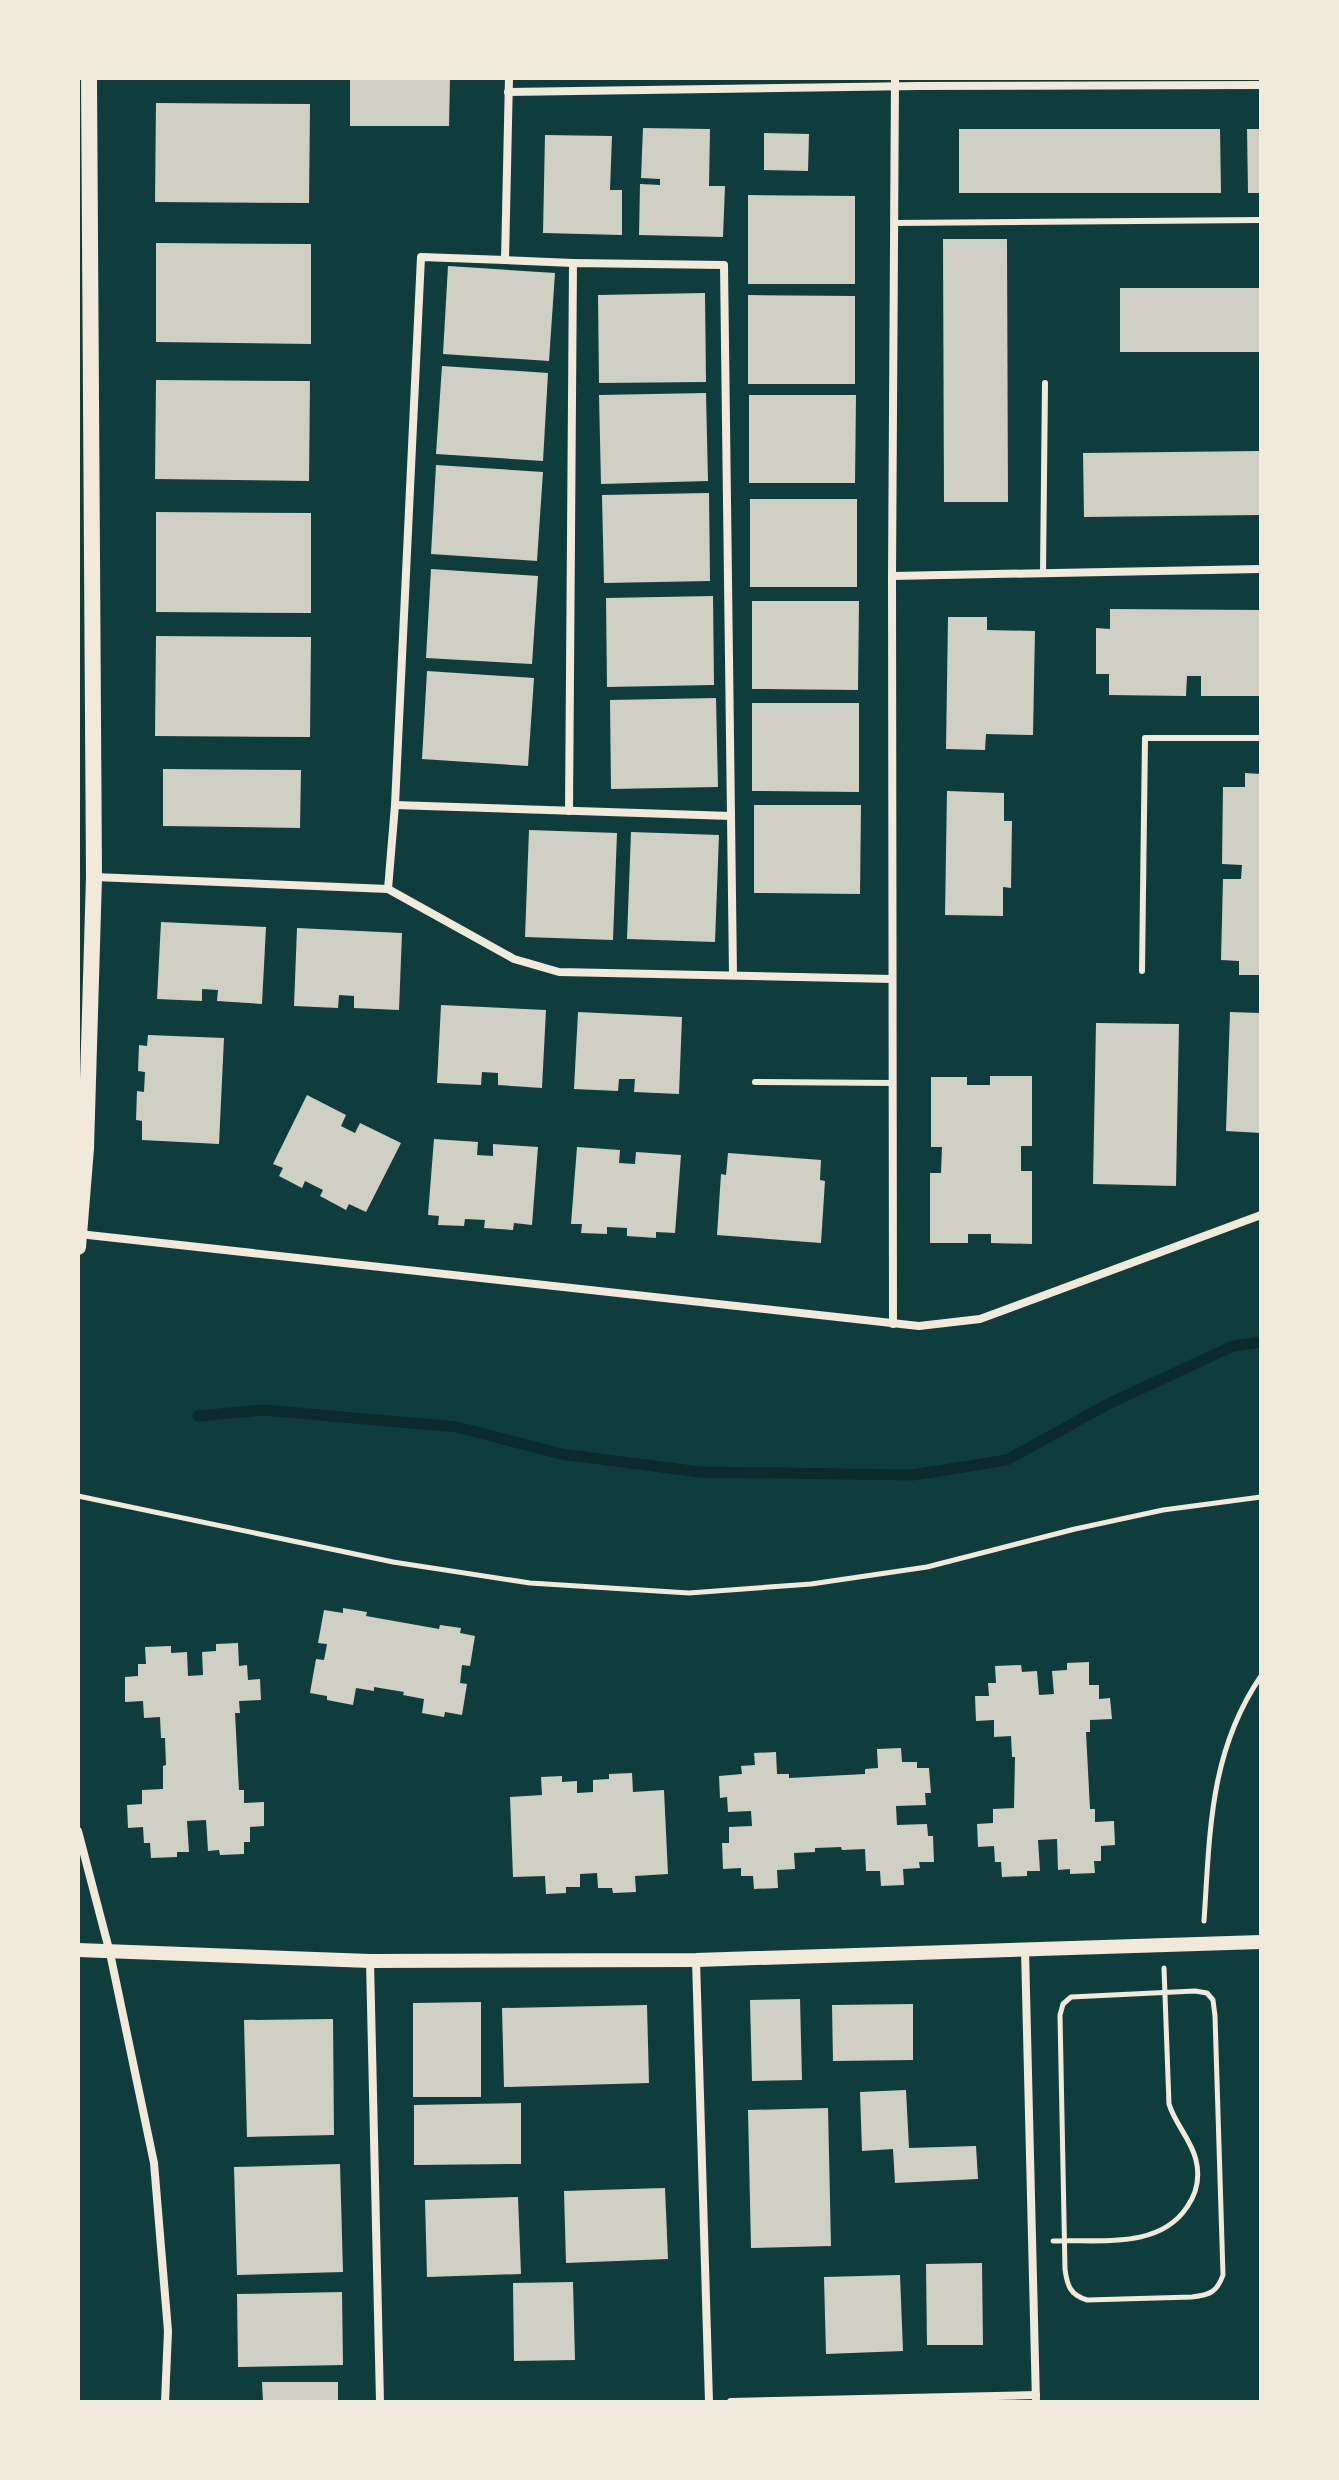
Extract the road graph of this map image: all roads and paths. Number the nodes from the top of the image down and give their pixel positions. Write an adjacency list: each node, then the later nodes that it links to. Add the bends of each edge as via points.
1 (89, 78): 19 (main road)
2 (509, 78): 6 (street)
3 (895, 78): 5 (street)
4 (1261, 85): 5 (street)
5 (895, 89): 6 (street); 8 (street)
6 (508, 92): 9 (street)
7 (1261, 220): 8 (lane)
8 (894, 223): 14 (street)
9 (505, 260): 10 (street); 16 (street, via 421,257)
10 (573, 263): 17 (street); 18 (street, via 724,265)
11 (1045, 383): 13 (lane)
12 (1261, 569): 13 (street)
13 (1043, 573): 14 (street)
14 (892, 576): 23 (street)
15 (1261, 738): 21 (lane, via 1145,738)
16 (395, 805): 17 (street); 20 (street)
17 (569, 811): 18 (street)
18 (731, 816): 22 (street)
19 (94, 877): 20 (street); 27 (main road)
20 (388, 889): 22 (street, via 536,968)
21 (1142, 971)
22 (733, 975): 23 (street)
23 (892, 979): 25 (street)
24 (755, 1082): 25 (lane)
25 (893, 1083): 28 (street)
26 (1261, 1215): 28 (street, via 980,1319)
27 (79, 1241): 28 (street)
28 (893, 1324)
29 (78, 1496): 30 (path, via 393,1562 530,1583 689,1593 811,1584 927,1567 1163,1510)
30 (1261, 1497)
31 (1261, 1676): 34 (path, via 1220,1761)
32 (78, 1831): 38 (street)
33 (1261, 1942): 34 (street)
34 (1202, 1944): 35 (street)
35 (1163, 1946): 37 (street); 41 (path)
36 (78, 1950): 38 (street)
37 (1025, 1950): 39 (street); 43 (street)
38 (110, 1953): 40 (street); 45 (street, via 154,2163 168,2331)
39 (696, 1960): 40 (street); 47 (street)
40 (370, 1961): 46 (street)
41 (1165, 1992): 42 (path, via 1071,1997 1063,2004); 42 (path, via 1169,2104 1196,2160 1193,2198 1182,2215 1154,2234); 42 (path, via 1207,1993 1213,2000 1223,2275 1218,2288 1208,2295 1076,2297 1067,2286)
42 (1064, 2240): 43 (path)
43 (1032, 2241): 44 (street)
44 (1036, 2398): 48 (street)
45 (165, 2402)
46 (380, 2402)
47 (709, 2402)
48 (731, 2402)

